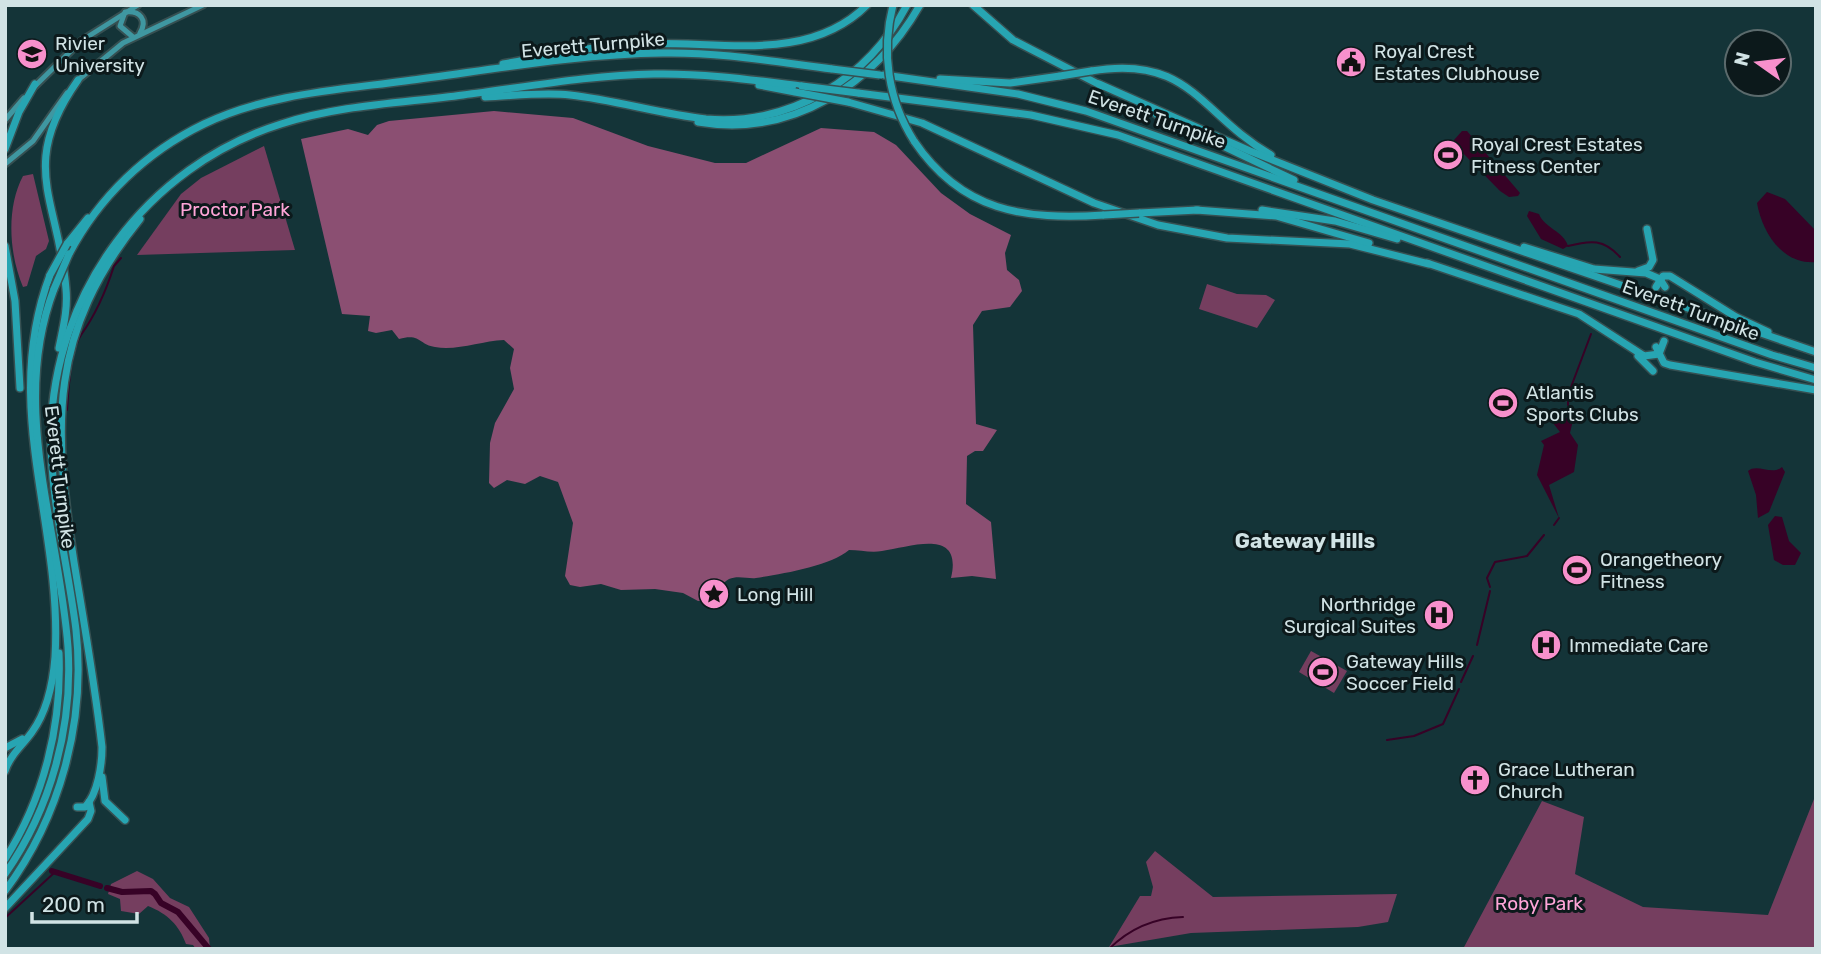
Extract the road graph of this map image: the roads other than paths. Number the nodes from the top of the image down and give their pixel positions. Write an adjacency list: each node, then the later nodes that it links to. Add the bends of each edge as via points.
1 (138, 5): 8 (main road)
2 (203, 5): 9 (main road)
3 (867, 5): 12 (highway, via 834,30 793,44 624,44)
4 (893, 5): 25 (highway, bridge, via 887,37 889,76 899,113 914,141 948,180 992,206 1036,217)
5 (907, 5): 18 (highway, via 887,38 862,65 804,103 730,120)
6 (920, 5): 18 (highway, via 869,71 842,92 800,113 766,123 723,125)
7 (973, 5): 14 (highway, via 1009,37)
8 (125, 12): 9 (main road, via 142,17); 10 (main road, via 120,26); 15 (main road, via 81,41)
9 (140, 33): 10 (main road)
10 (133, 37): 13 (main road)
11 (880, 75): 12 (highway, Everett Turnpike, bridge, via 660,53); 23 (highway, bridge, via 1004,83 1134,68 1177,80 1259,148); 24 (highway, Everett Turnpike, via 1012,93 1080,109)
12 (420, 79): 26 (highway, Everett Turnpike, via 282,98 216,118 154,154)
13 (78, 80): 21 (main road, via 33,141); 44 (highway, via 53,122 44,157 66,298)
14 (1098, 84): 23 (highway); 24 (highway, via 1238,156)
15 (36, 85): 19 (main road); 20 (highway, via 17,116)
16 (799, 89): 17 (highway, Everett Turnpike, via 710,76 628,75); 32 (highway, Everett Turnpike, bridge, via 1031,115 1106,131); 33 (highway, bridge, via 930,127 1094,203 1152,223 1233,239 1350,244)
17 (464, 95): 18 (highway, via 562,95); 22 (highway, Everett Turnpike, via 296,120 237,141)
18 (636, 107)
19 (5, 120)
20 (5, 149)
21 (6, 164)
22 (189, 170): 44 (highway, Everett Turnpike, via 141,212 96,272 67,335); 50 (highway, via 140,219 102,274 76,334 63,392 62,477)
23 (1303, 171): 28 (highway)
24 (1355, 206): 39 (highway, Everett Turnpike)
25 (1196, 210): 32 (highway, via 1305,215); 33 (highway, via 1291,220)
26 (96, 211): 46 (highway, bridge, via 66,244 33,321 25,371 25,422); 56 (highway, Everett Turnpike, bridge, via 69,254 38,346 34,410 66,629 68,699 59,756 45,799)
27 (1647, 229): 34 (highway, via 1653,260 1648,267)
28 (1462, 231): 34 (highway, via 1588,267); 38 (highway)
29 (5, 236): 31 (highway)
30 (5, 246): 31 (highway)
31 (8, 258): 43 (highway)
32 (1475, 262): 41 (highway, Everett Turnpike)
33 (1429, 264): 35 (highway, via 1579,314)
34 (1632, 271): 38 (highway, via 1648,273 1660,285 1664,275 1670,276 1740,319)
35 (1622, 341): 37 (highway, via 1642,355); 40 (highway)
36 (1664, 341): 37 (highway)
37 (1657, 350): 42 (highway, via 1664,363 1672,366)
38 (1814, 352)
39 (1816, 368)
40 (1653, 371)
41 (1816, 380)
42 (1816, 390)
43 (20, 394)
44 (52, 410): 57 (highway, Everett Turnpike, via 52,473 76,636 76,705 68,755 51,809)
45 (23, 429): 46 (highway)
46 (35, 491): 47 (highway)
47 (53, 604): 48 (highway, via 54,668); 55 (highway, via 60,680 53,741 32,808)
48 (43, 714): 49 (highway, via 24,737); 51 (highway)
49 (5, 748)
50 (102, 754): 52 (highway); 54 (highway, via 103,795)
51 (5, 771)
52 (89, 802): 53 (highway); 58 (highway, via 89,818)
53 (77, 807)
54 (125, 820)
55 (5, 859)
56 (5, 874)
57 (5, 891)
58 (5, 908)

